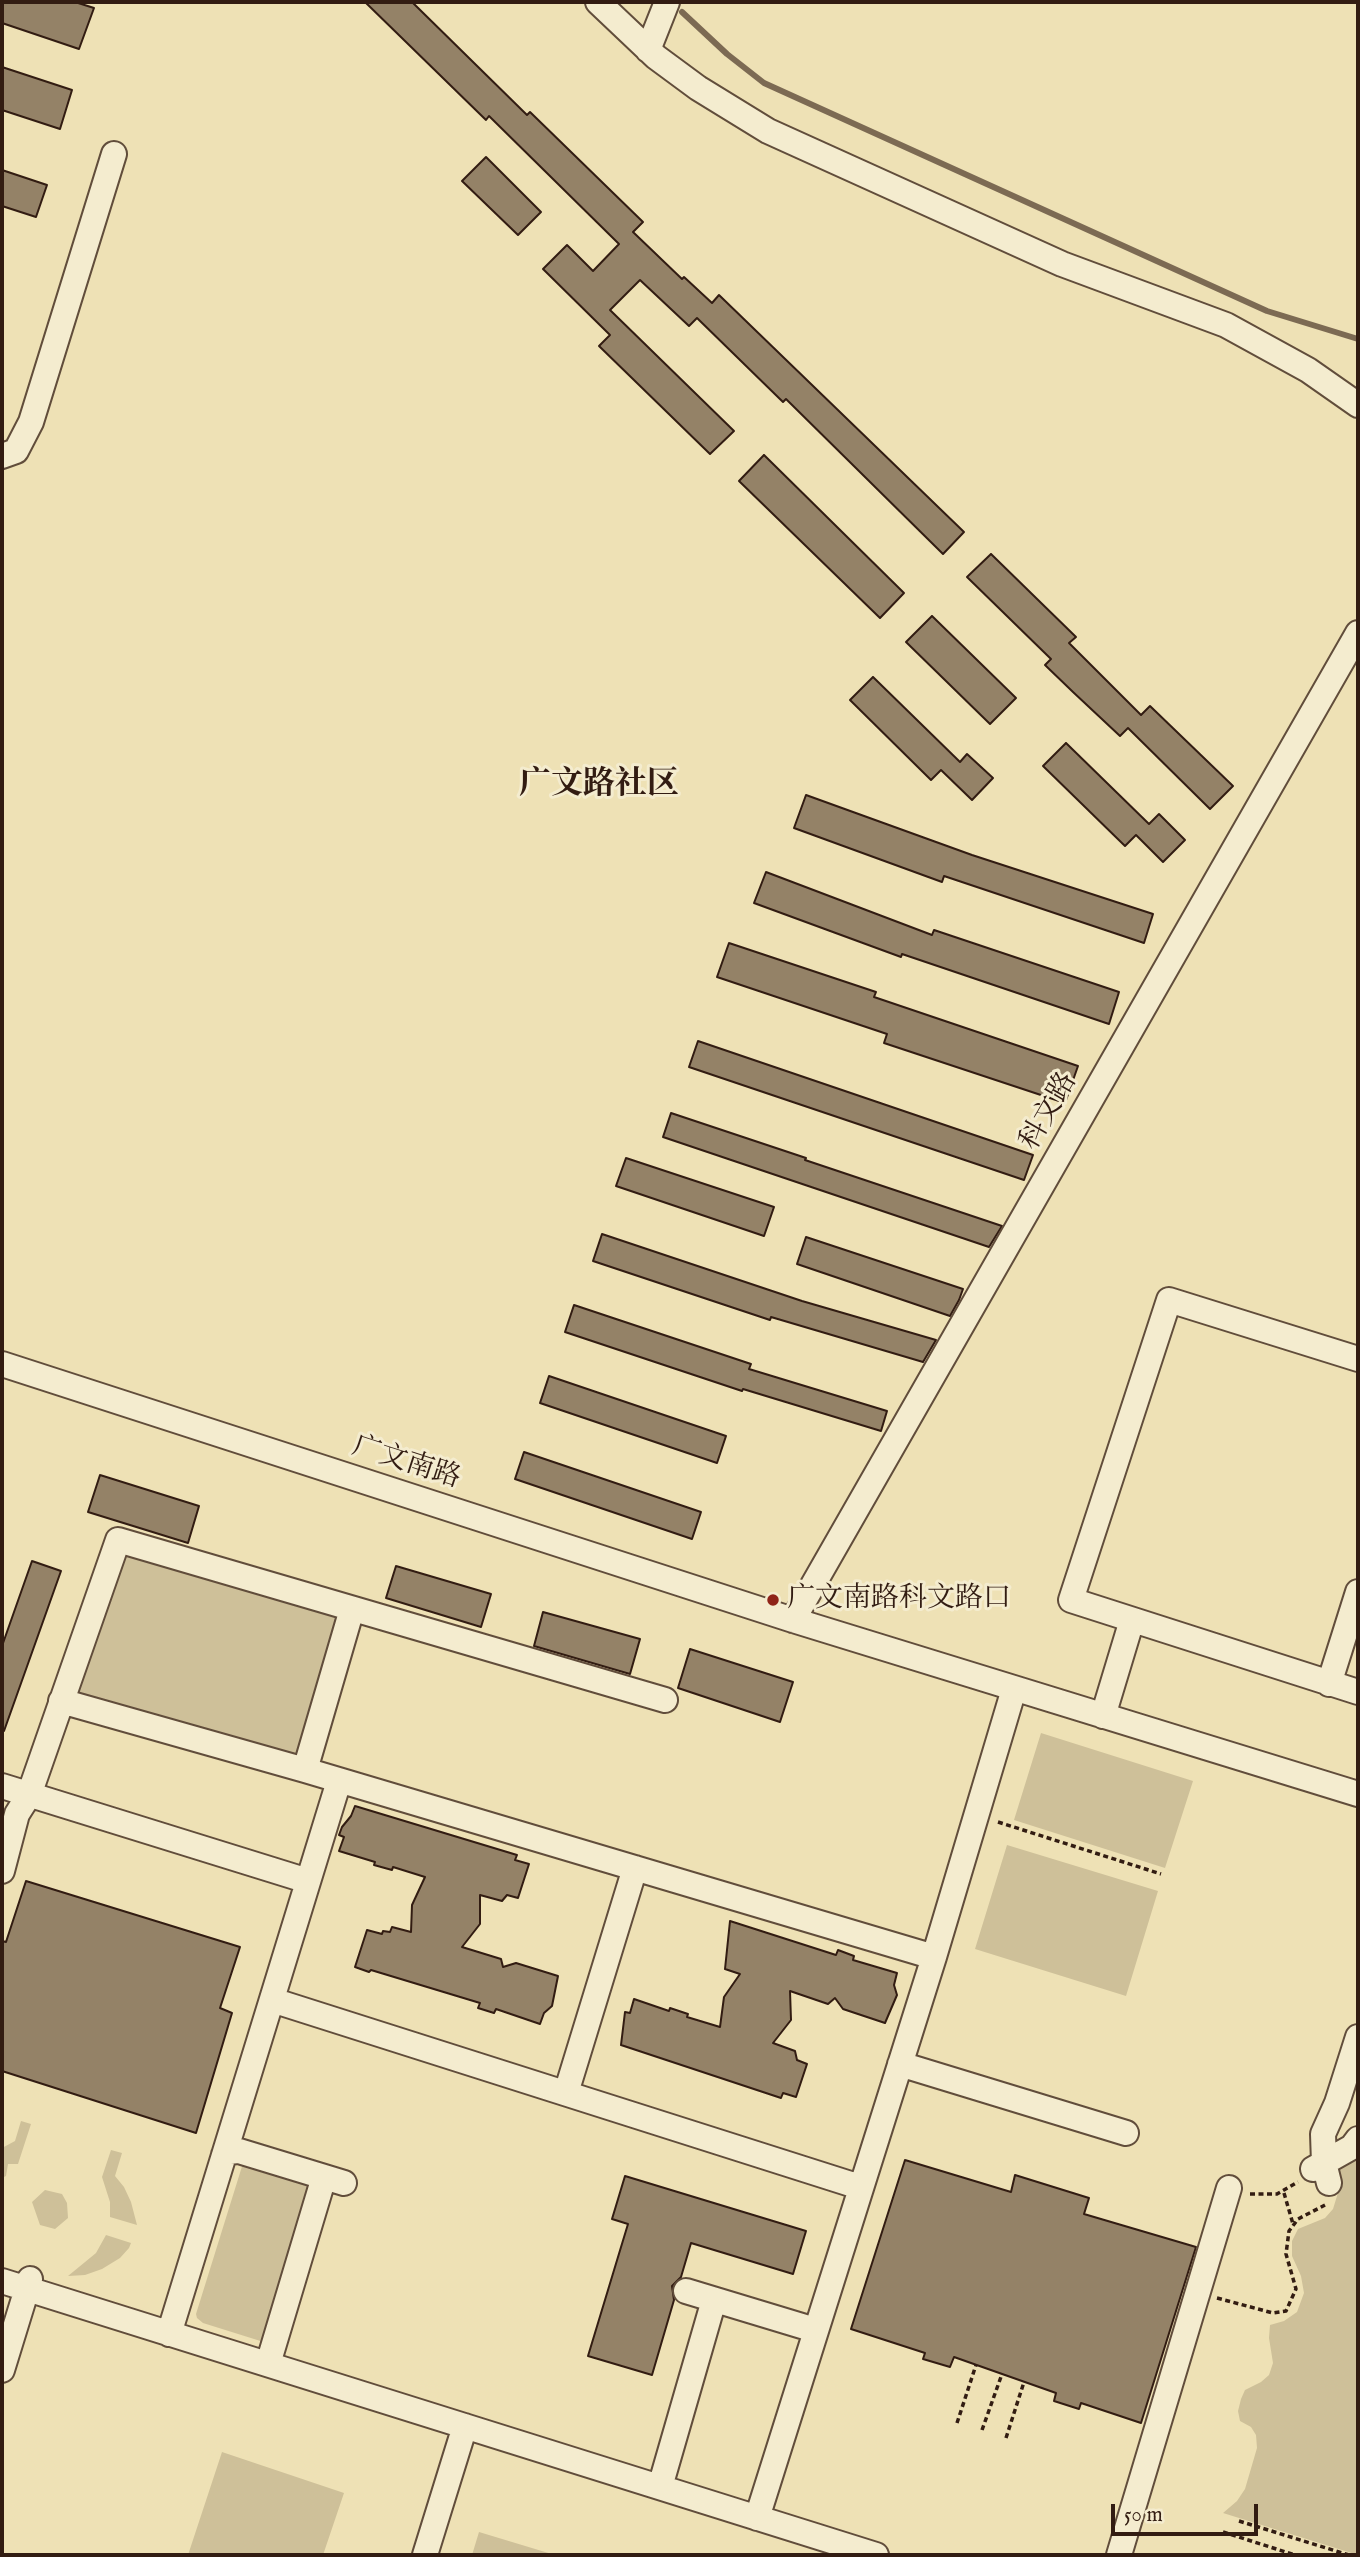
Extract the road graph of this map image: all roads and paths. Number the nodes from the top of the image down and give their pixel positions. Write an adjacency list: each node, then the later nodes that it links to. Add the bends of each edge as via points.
1 (598, 2): 3 (street)
2 (667, 2): 3 (street)
3 (648, 50): 5 (street, via 698,88 768,131 1062,264 1226,325 1308,370)
4 (114, 154): 6 (street, via 31,422 16,451)
5 (1358, 405)
6 (2, 456)
7 (1358, 633): 12 (street, 科文路)
8 (1358, 1359): 13 (street, via 1169,1300 1071,1600)
9 (2, 1364): 12 (street, 广文南路)
10 (1358, 1592): 14 (street)
11 (352, 1609): 17 (street, via 118,1540); 18 (street); 20 (street)
12 (793, 1620): 15 (street, 广文南路)
13 (1132, 1620): 14 (street); 19 (street)
14 (1329, 1684): 16 (street)
15 (1014, 1689): 19 (street, 广文南路); 25 (street)
16 (1358, 1692)
17 (61, 1700): 20 (street); 24 (street)
18 (665, 1700)
19 (1103, 1716): 23 (street, 广文南路)
20 (305, 1770): 21 (street)
21 (340, 1781): 26 (street); 29 (street)
22 (2, 1786): 24 (street)
23 (1358, 1794)
24 (29, 1795): 27 (street, via 17,1814); 29 (street)
25 (976, 1814): 28 (path); 30 (street)
26 (635, 1868): 30 (street); 34 (street)
27 (2, 1871)
28 (1161, 1874)
29 (308, 1881): 31 (street)
30 (934, 1957): 33 (street)
31 (272, 2000): 34 (street); 37 (street)
32 (1358, 2037): 38 (street, via 1323,2134)
33 (900, 2064): 35 (street); 39 (street)
34 (566, 2093): 39 (street)
35 (1126, 2133)
36 (1358, 2139): 38 (street)
37 (224, 2155): 49 (street); 50 (street, via 239,2151 334,2180)
38 (1321, 2173): 41 (path); 42 (path, via 1329,2195 1326,2204)
39 (860, 2187): 48 (street)
40 (1229, 2188): 41 (path, via 1259,2195); 46 (street)
41 (1284, 2192): 42 (path)
42 (1293, 2224): 46 (path, via 1286,2253 1296,2290 1286,2311 1273,2313)
43 (2, 2281): 44 (street)
44 (29, 2284): 49 (street); 52 (street)
45 (686, 2291): 47 (street)
46 (1198, 2293): 66 (street)
47 (714, 2300): 48 (street); 59 (street)
48 (815, 2330): 60 (street)
49 (169, 2334): 50 (street)
50 (268, 2364): 56 (street)
51 (976, 2365): 55 (path)
52 (2, 2370)
53 (1002, 2374): 57 (path)
54 (1024, 2382): 58 (path)
55 (957, 2423)
56 (465, 2426): 59 (street); 64 (street)
57 (982, 2430)
58 (1006, 2438)
59 (660, 2487): 60 (street)
60 (757, 2518): 65 (street)
61 (1239, 2521): 63 (path)
62 (1223, 2532): 67 (path)
63 (1327, 2549): 68 (path); 69 (path)
64 (425, 2555)
65 (876, 2555)
66 (1119, 2555)
67 (1295, 2555)
68 (1325, 2555)
69 (1349, 2555)

